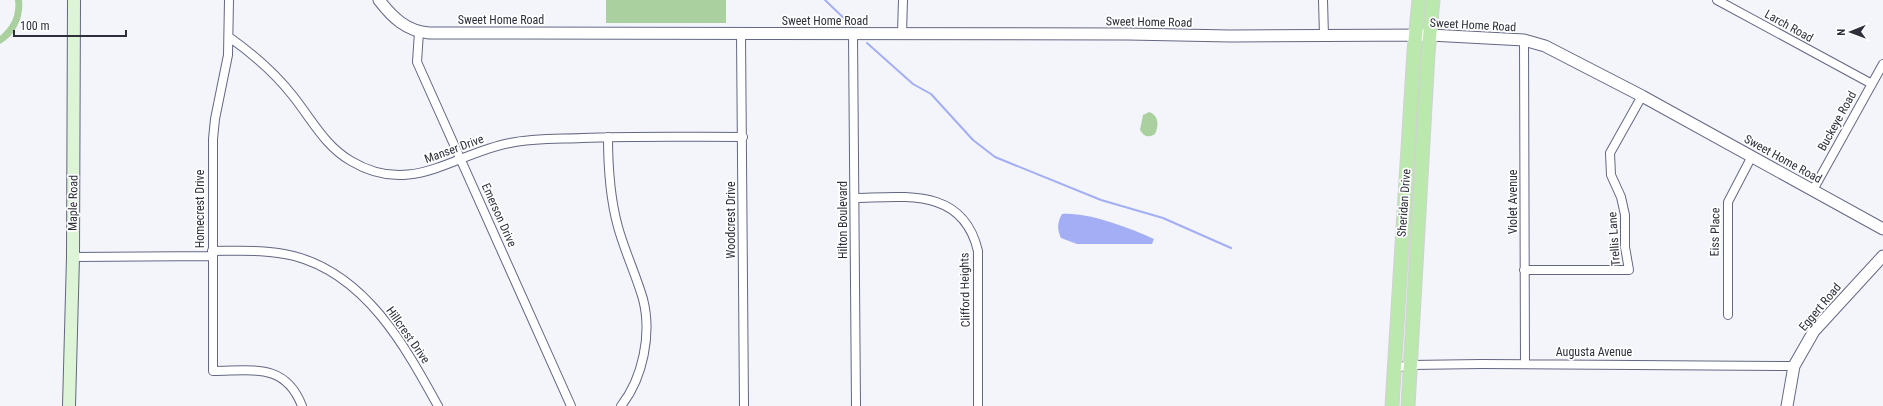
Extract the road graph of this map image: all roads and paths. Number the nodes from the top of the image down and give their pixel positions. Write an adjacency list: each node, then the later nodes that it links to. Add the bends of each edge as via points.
1 (74, 0): 30 (main road, Maple Road)
2 (230, 0): 16 (street, Homecrest Drive)
3 (379, 0): 9 (street, Sweet Home Road, via 395,19)
4 (903, 0): 12 (street)
5 (1323, 0): 15 (street)
6 (1418, 0): 13 (main road, Sheridan Drive)
7 (1433, 0): 14 (main road, Sheridan Drive)
8 (1717, 0): 19 (street, Larch Road)
9 (419, 32): 10 (street, Sweet Home Road); 24 (street, Emerson Drive, via 417,62)
10 (741, 34): 11 (street, Sweet Home Road); 22 (street, Woodcrest Drive)
11 (853, 34): 12 (street, Sweet Home Road); 26 (street, Hilton Boulevard)
12 (902, 34): 15 (street, Sweet Home Road)
13 (1415, 35): 14 (street, Sweet Home Road); 15 (street, Sweet Home Road); 36 (main road, Sheridan Drive)
14 (1430, 35): 17 (street, Sweet Home Road); 34 (main road, Sheridan Drive)
15 (1324, 36)
16 (229, 37): 24 (street, Manser Drive, via 278,79 328,143 351,161 372,171 398,176 425,173); 28 (street, Homecrest Drive, via 213,139)
17 (1524, 40): 20 (street, Sweet Home Road, via 1545,46); 31 (street, Violet Avenue)
18 (1883, 64): 19 (street, Buckeye Road)
19 (1872, 84): 25 (street, Buckeye Road)
20 (1642, 96): 23 (street, Sweet Home Road); 31 (street, Trellis Lane, via 1610,153 1611,174 1621,197 1625,215 1625,247 1629,270)
21 (608, 137): 22 (street, Manser Drive); 24 (street, Manser Drive, via 528,140 490,148); 41 (street, via 608,166 618,226 643,300 646,319 640,366 631,390)
22 (743, 137): 42 (street, Woodcrest Drive)
23 (1752, 156): 25 (street, Sweet Home Road); 32 (street, Eiss Place, via 1728,202)
24 (461, 160): 40 (street, Emerson Drive)
25 (1813, 190): 27 (street, Sweet Home Road)
26 (855, 198): 43 (street, Hilton Boulevard); 44 (street, Clifford Heights, via 930,199 958,214 972,233 978,251)
27 (1883, 229)
28 (212, 253): 30 (street, Hillcrest Drive); 38 (street, Homecrest Drive, via 213,371 261,371 276,375 287,381 294,389); 39 (street, Hillcrest Drive, via 281,253 312,262 339,277 357,291 390,326)
29 (1883, 256): 35 (street, Eggert Road, via 1814,331)
30 (73, 257): 37 (main road, Maple Road)
31 (1524, 270): 33 (street, Violet Avenue)
32 (1728, 315)
33 (1525, 364): 34 (street, Augusta Avenue); 35 (street, Augusta Avenue)
34 (1411, 365): 36 (street, Augusta Avenue); 46 (main road, Sheridan Drive)
35 (1794, 366): 47 (street, Eggert Road)
36 (1394, 368): 45 (main road, Sheridan Drive)
37 (69, 406)
38 (302, 406)
39 (438, 406)
40 (571, 406)
41 (621, 406)
42 (744, 406)
43 (856, 406)
44 (978, 406)
45 (1392, 406)
46 (1408, 406)
47 (1787, 406)

